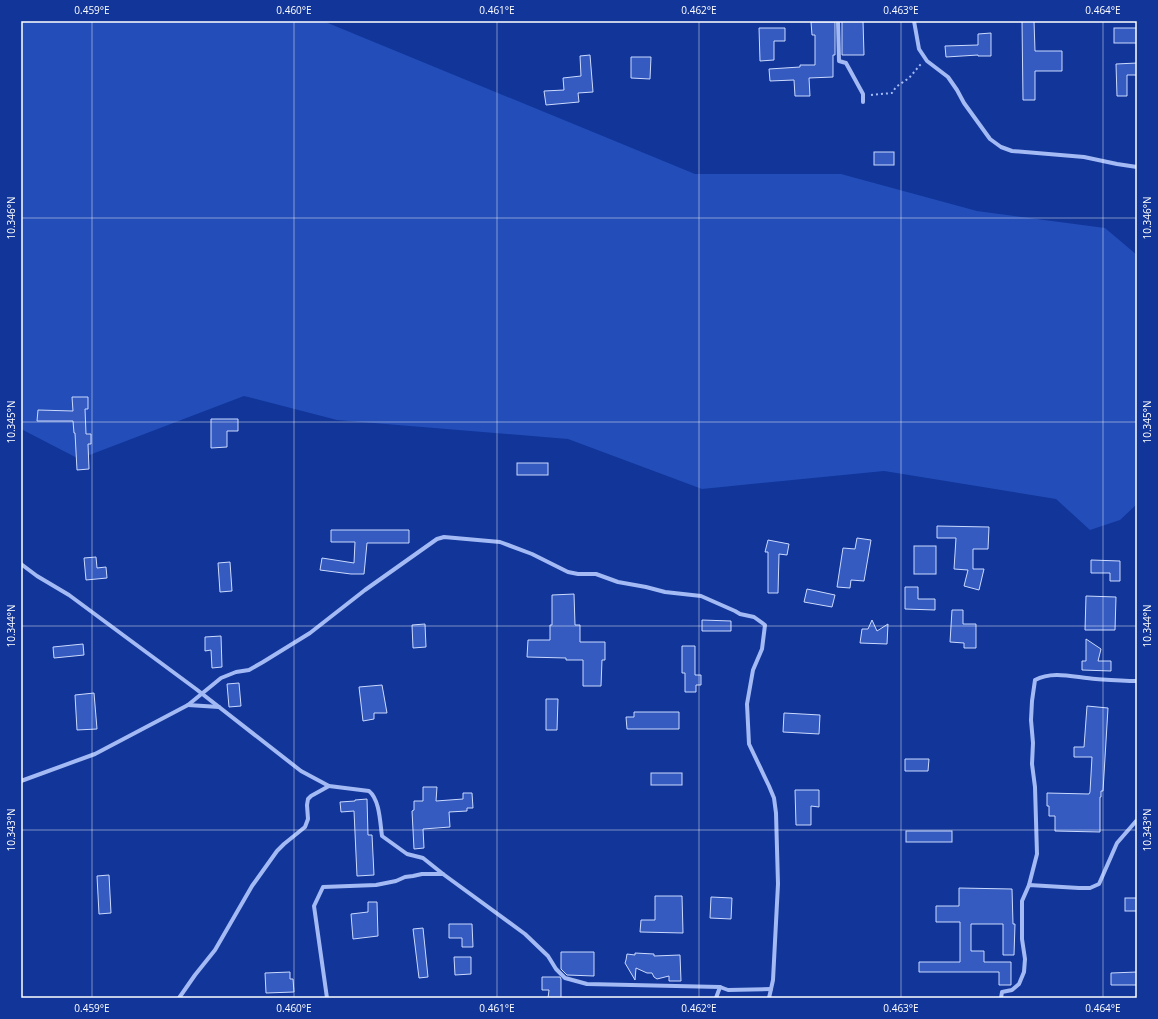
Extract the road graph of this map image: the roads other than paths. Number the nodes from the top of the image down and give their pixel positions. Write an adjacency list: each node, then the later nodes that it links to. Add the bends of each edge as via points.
1 (838, 21): 3 (street, via 839,61 846,63 863,96)
2 (914, 21): 4 (street, via 918,49 948,77 990,139 1001,147 1012,152 1084,157)
3 (863, 102)
4 (1137, 167)
5 (21, 564): 7 (street, via 69,595)
6 (1137, 681): 14 (street, via 1066,675 1042,676 1035,680 1031,720 1037,854)
7 (201, 693): 8 (street); 9 (street); 16 (street, via 221,678 249,670 310,633 365,590 444,537 500,542 568,572 596,574 618,582 665,592 701,596 740,614 754,617 765,625 762,649 753,670 747,704 749,744 774,798 776,813 778,884)
8 (188, 705): 9 (street); 10 (street, via 95,754)
9 (219, 707): 11 (street, via 301,771)
10 (21, 781)
11 (328, 786): 13 (street, via 363,790 373,795 382,836 407,854 423,858); 17 (street, via 308,799 308,819 305,827 277,851 252,886 215,950)
12 (1137, 820): 14 (street, via 1117,843 1099,884 1090,888)
13 (443, 874): 15 (street, via 525,934 548,956 565,978 587,984); 18 (street, via 422,874 376,885 323,887 314,906)
14 (1029, 885): 21 (street, via 1022,901 1024,972 1019,984 1012,990 1002,992)
15 (720, 987): 16 (street, via 728,990); 19 (street)
16 (771, 989): 20 (street)
17 (178, 998)
18 (327, 998)
19 (716, 998)
20 (769, 998)
21 (1001, 998)

